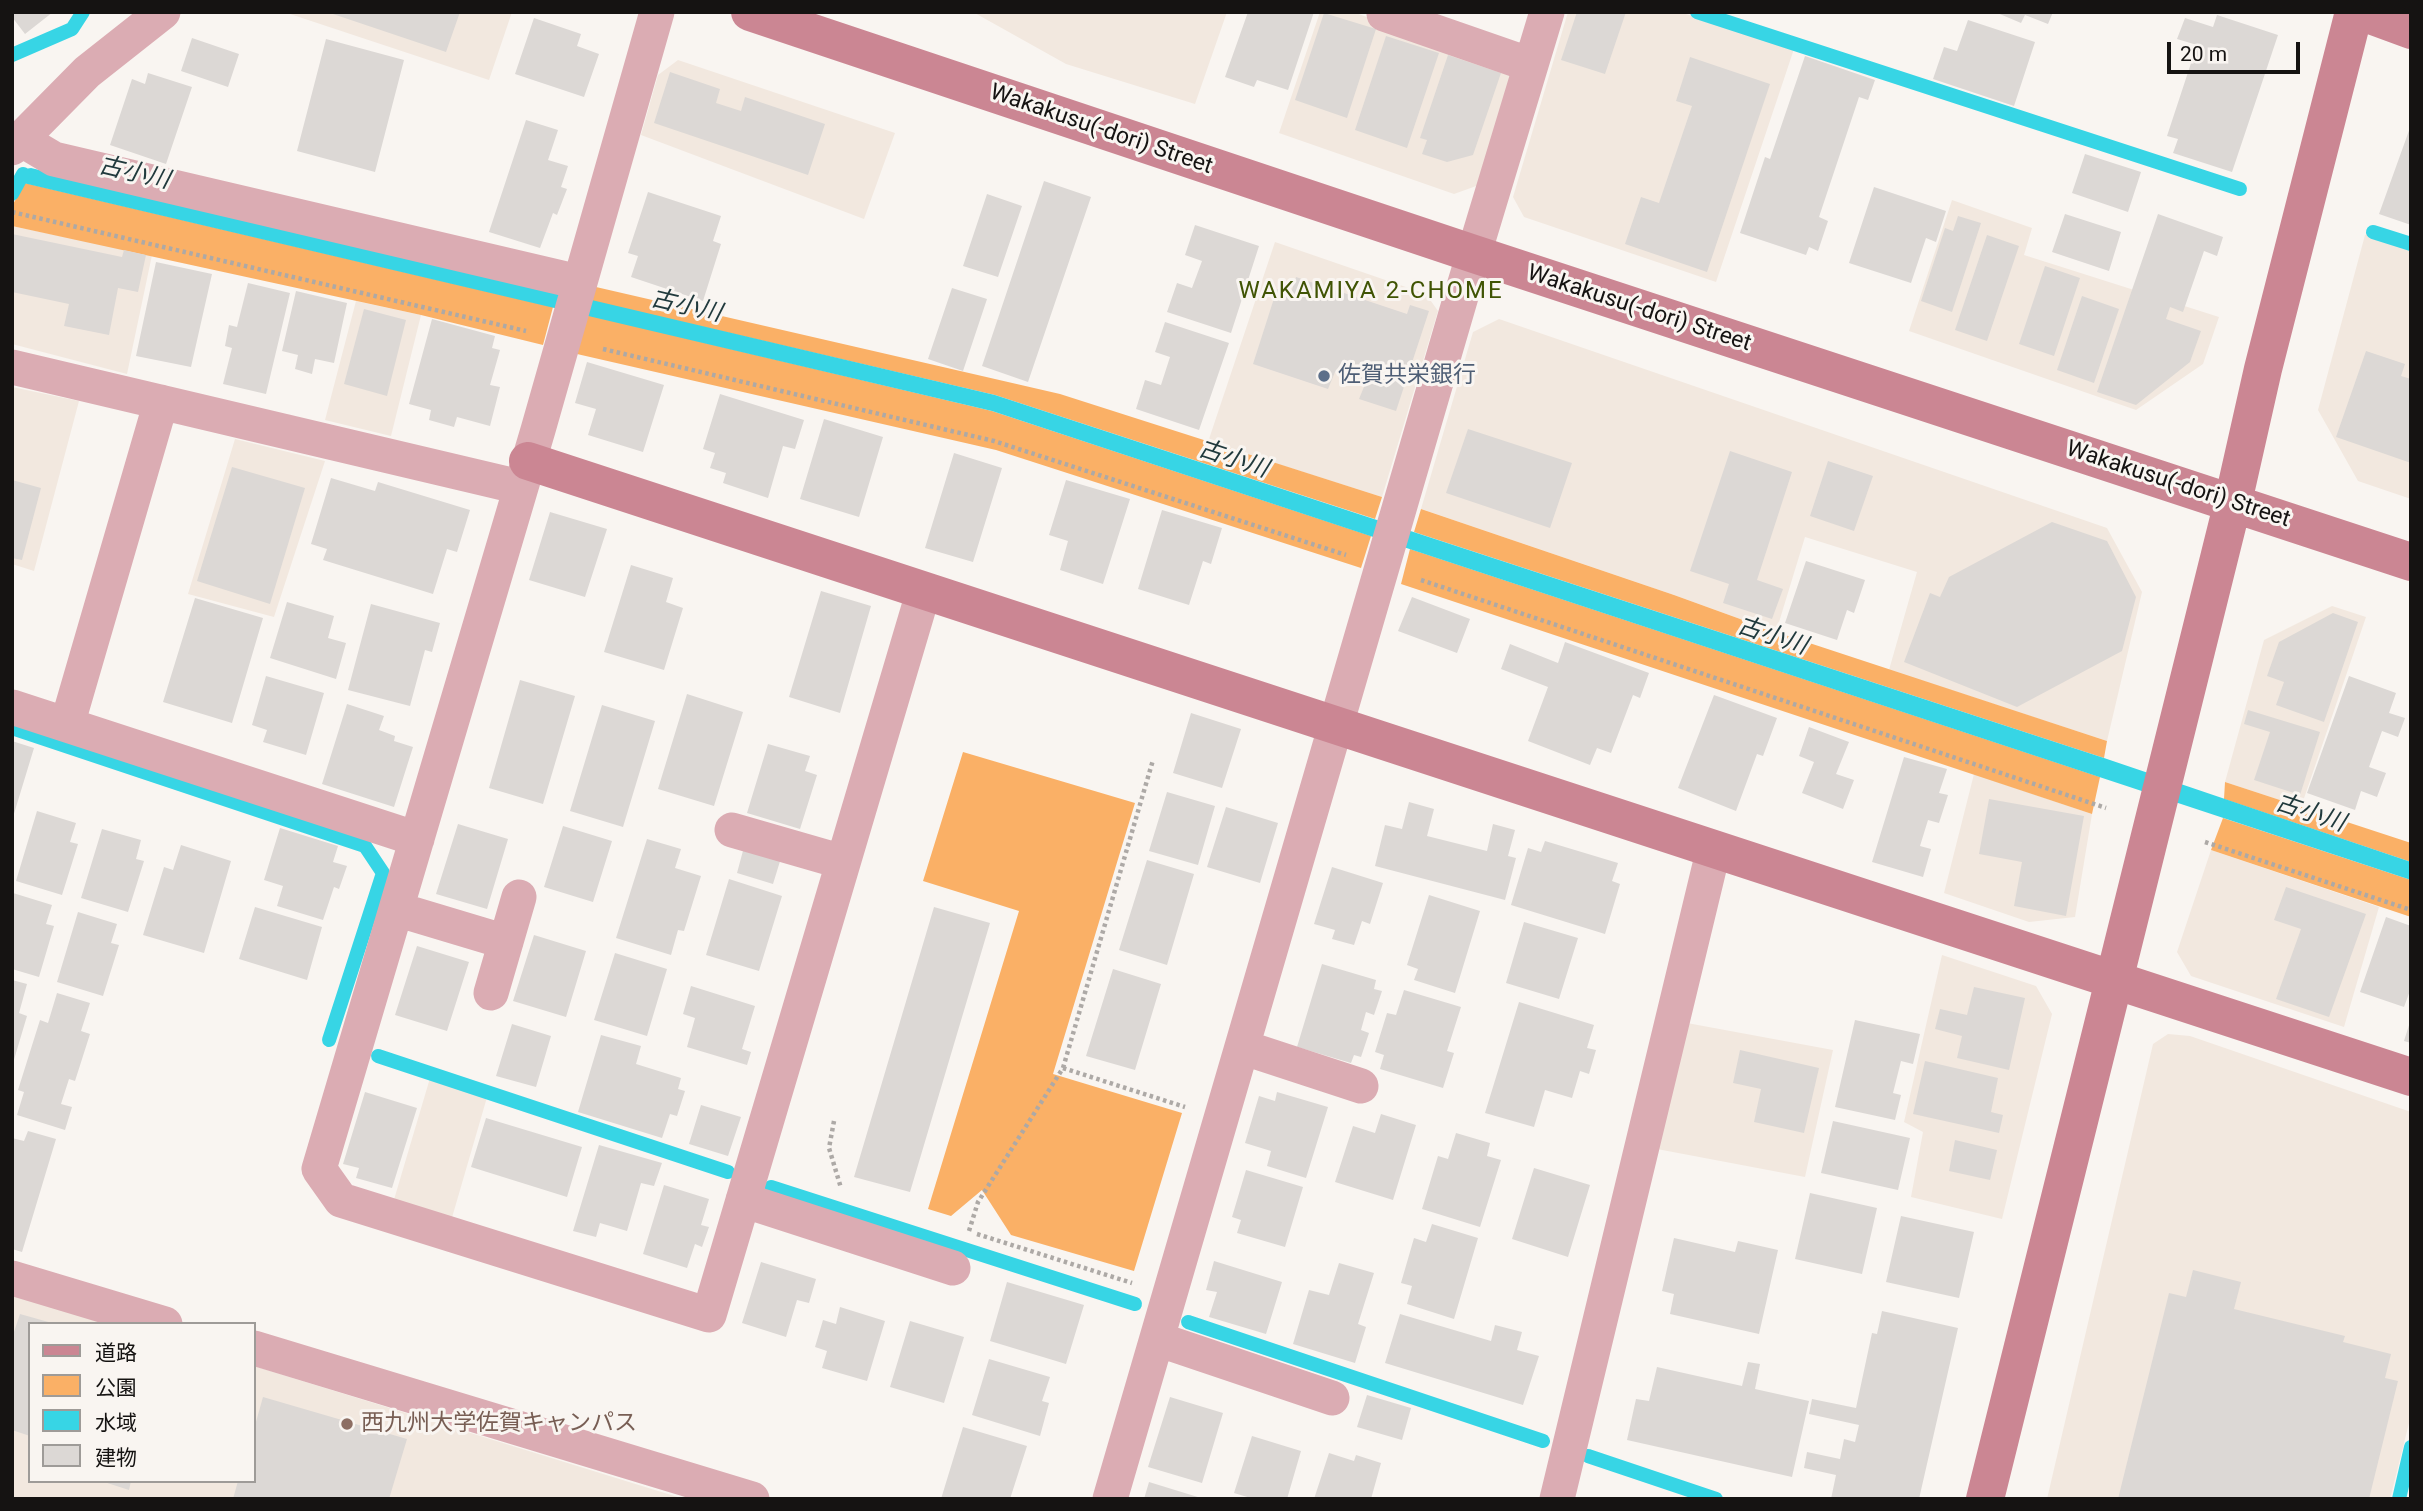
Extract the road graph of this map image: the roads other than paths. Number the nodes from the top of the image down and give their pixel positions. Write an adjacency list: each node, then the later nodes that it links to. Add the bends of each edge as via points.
1 (163, 12): 10 (street, via 87,72)
2 (657, 12): 12 (street)
3 (750, 12): 11 (street, Wakakusu(-dori) Street)
4 (1547, 12): 9 (street)
5 (2354, 12): 16 (street)
6 (2362, 12): 8 (street)
7 (1384, 14): 9 (street)
8 (2411, 30)
9 (1531, 65): 11 (street)
10 (17, 144): 12 (street, via 54,159)
11 (1474, 254): 16 (street, Wakakusu(-dori) Street); 20 (street)
12 (579, 282): 15 (street)
13 (12, 368): 14 (street)
14 (161, 402): 15 (street); 21 (street)
15 (524, 474): 18 (street); 23 (street)
16 (2233, 502): 17 (street, Wakakusu(-dori) Street); 29 (street)
17 (2411, 562)
18 (924, 590): 20 (street); 25 (street)
19 (12, 707): 21 (street)
20 (1337, 724): 24 (street); 31 (street)
21 (67, 725): 23 (street)
22 (732, 830): 25 (street)
23 (417, 839): 27 (street)
24 (1714, 848): 29 (street); 43 (street)
25 (843, 862): 34 (street)
26 (519, 897): 28 (street)
27 (396, 909): 28 (street); 34 (street, via 319,1169 341,1200 709,1315)
28 (506, 942): 30 (street)
29 (2115, 979): 32 (street); 44 (street)
30 (491, 993)
31 (1242, 1047): 33 (street); 38 (street)
32 (2411, 1077)
33 (1361, 1086)
34 (743, 1200): 35 (street)
35 (953, 1268)
36 (12, 1278): 37 (street)
37 (157, 1322)
38 (1157, 1339): 40 (street); 42 (street)
39 (256, 1349): 41 (street)
40 (1332, 1398)
41 (752, 1499)
42 (1110, 1499)
43 (1557, 1499)
44 (1985, 1499)

